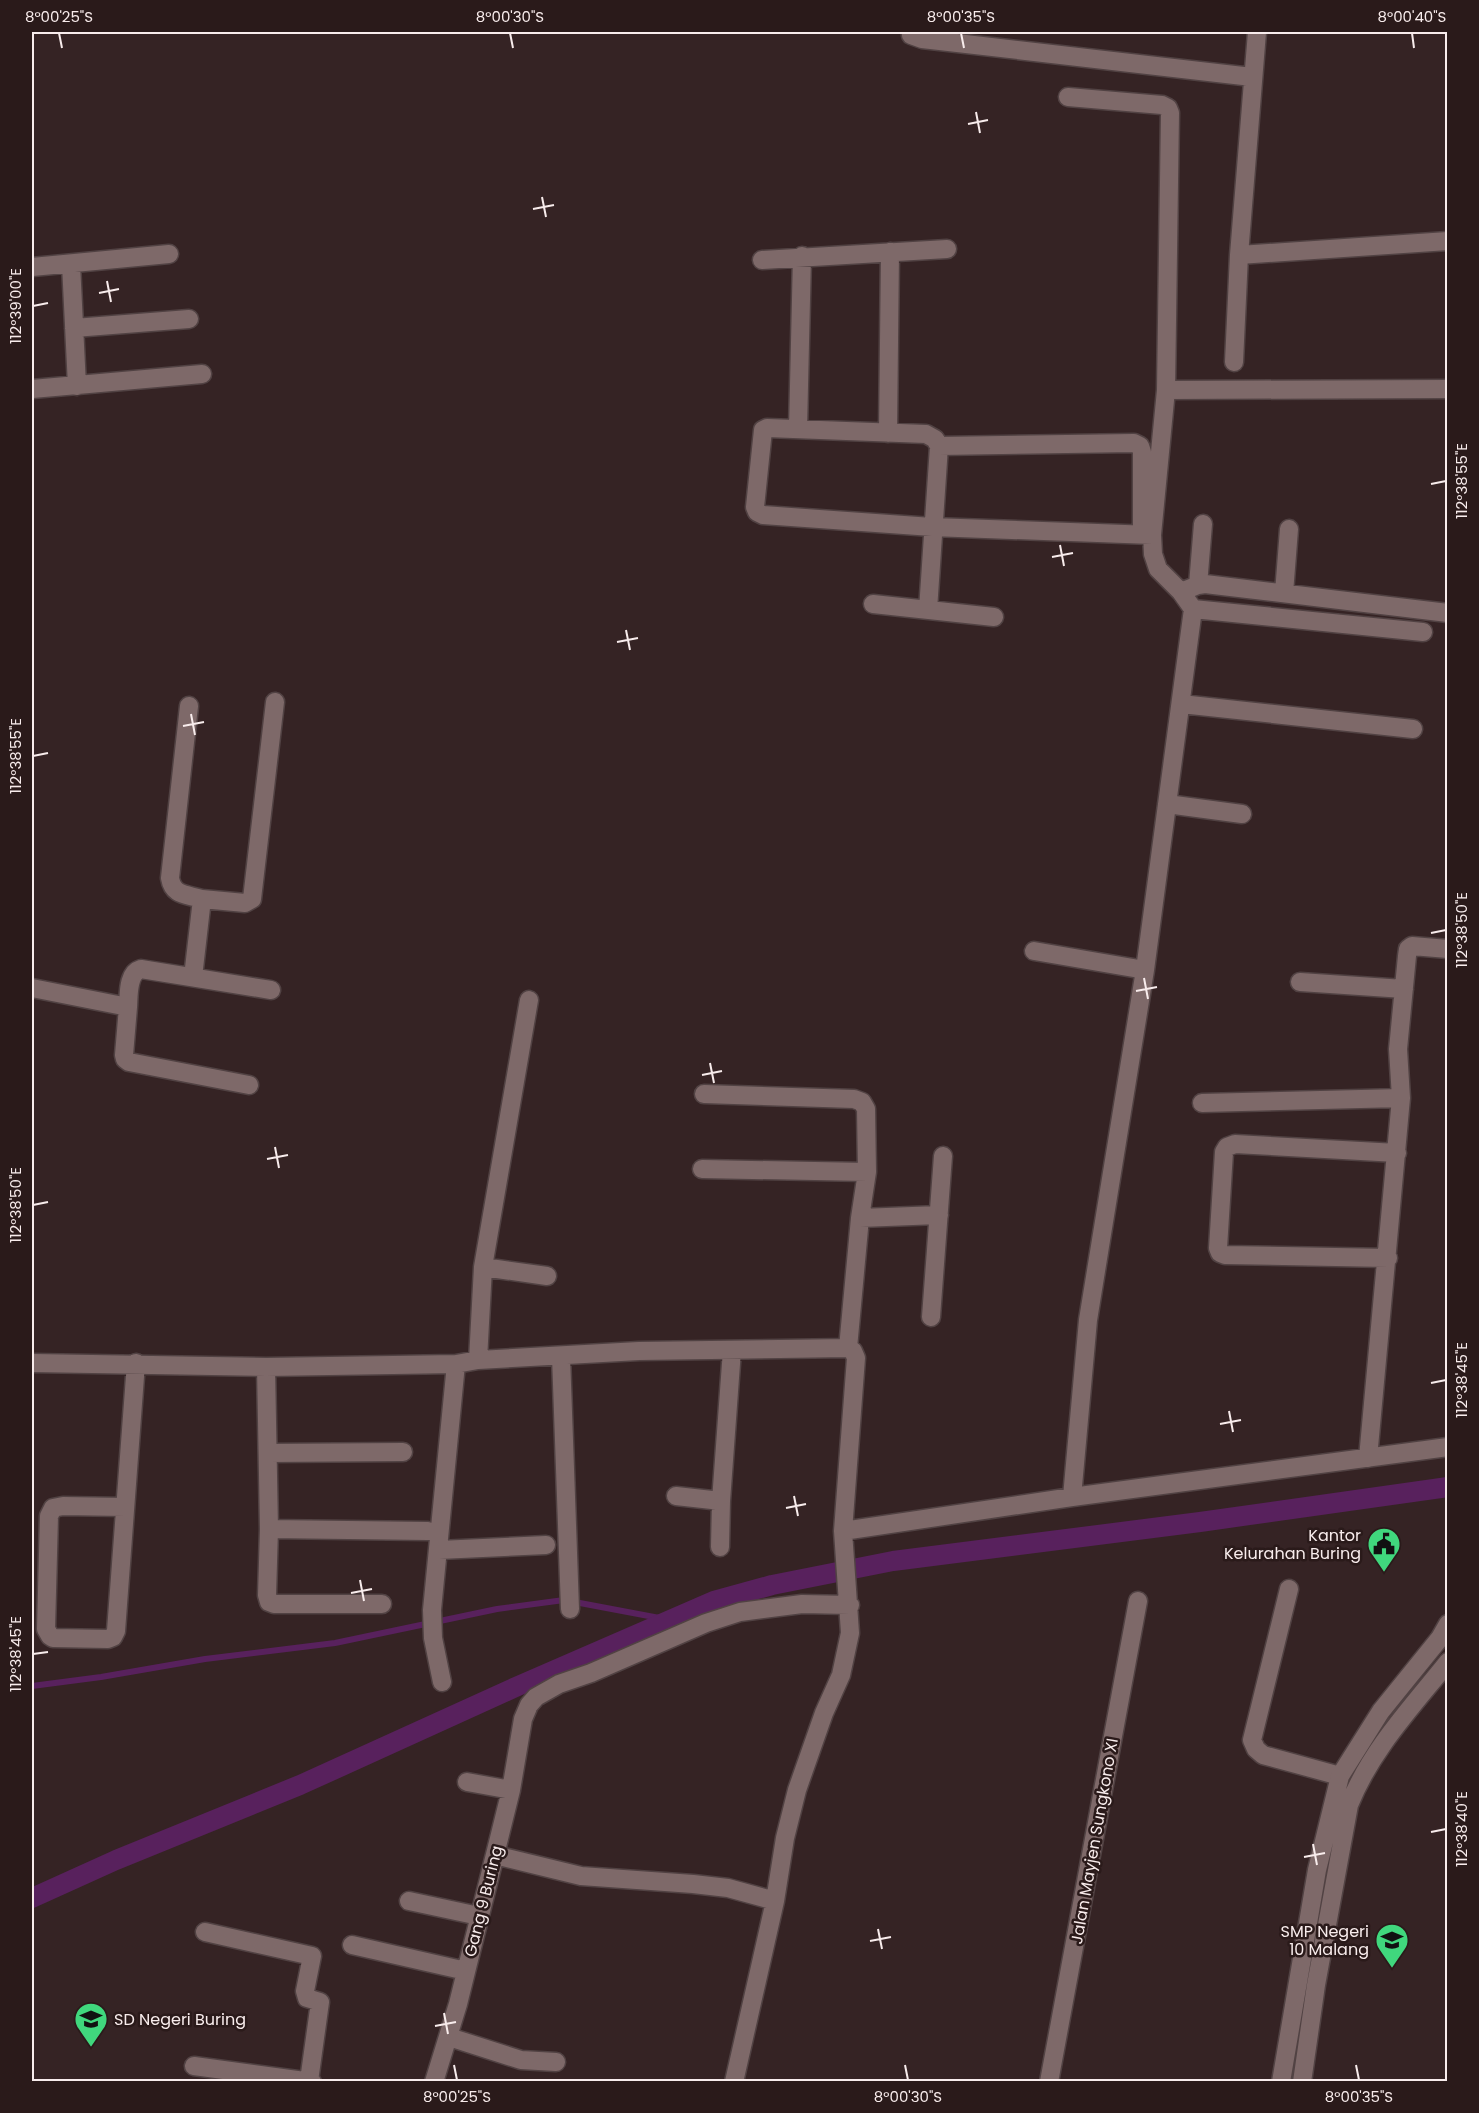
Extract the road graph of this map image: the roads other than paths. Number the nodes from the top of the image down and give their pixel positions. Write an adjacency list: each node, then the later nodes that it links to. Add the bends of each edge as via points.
1 (1257, 32): 3 (street)
2 (911, 35): 3 (street)
3 (1252, 77): 9 (street)
4 (1068, 98): 21 (street, via 1162,105 1170,113)
5 (1448, 241): 9 (street)
6 (947, 249): 7 (street)
7 (890, 252): 10 (street); 23 (street)
8 (169, 254): 12 (street)
9 (1239, 255): 16 (street)
10 (802, 256): 11 (street); 22 (street)
11 (762, 260)
12 (71, 264): 13 (street); 15 (street)
13 (32, 267)
14 (189, 318): 15 (street)
15 (74, 328): 18 (street)
16 (1234, 362)
17 (202, 374): 18 (street)
18 (77, 386): 19 (street)
19 (32, 389)
20 (1448, 389): 21 (street)
21 (1166, 390): 28 (street)
22 (798, 429): 23 (street); 26 (street, via 763,430 757,512)
23 (888, 433): 24 (street, via 926,434)
24 (939, 446): 26 (street); 28 (street, via 1134,443 1142,452)
25 (1203, 524): 29 (street)
26 (932, 527): 28 (street); 33 (street)
27 (1289, 529): 30 (street)
28 (1147, 535): 29 (street, via 1158,568)
29 (1189, 588): 30 (street); 32 (street)
30 (1284, 593): 34 (street)
31 (873, 604): 33 (street)
32 (1193, 609): 36 (street); 38 (street)
33 (928, 610): 35 (street)
34 (1448, 613)
35 (994, 617)
36 (1423, 632)
37 (275, 702): 43 (street, via 252,899 245,903)
38 (1181, 704): 40 (street); 41 (street)
39 (189, 706): 43 (street, via 170,878 171,887 177,892)
40 (1413, 729)
41 (1167, 804): 42 (street); 46 (street)
42 (1242, 814)
43 (202, 898): 47 (street)
44 (1448, 949): 50 (street, via 1412,946 1408,950)
45 (1034, 951): 46 (street)
46 (1145, 970): 81 (street, via 1088,1320)
47 (193, 977): 51 (street); 53 (street, via 136,970)
48 (1300, 982): 50 (street)
49 (32, 988): 53 (street)
50 (1404, 989): 56 (street, via 1398,1049)
51 (271, 990)
52 (529, 1000): 65 (street)
53 (128, 1007): 54 (street, via 124,1055 129,1062)
54 (249, 1085)
55 (704, 1094): 61 (street, via 862,1102 866,1108)
56 (1401, 1098): 57 (street); 58 (street)
57 (1202, 1103)
58 (1397, 1153): 64 (street); 64 (street, via 1235,1144 1224,1152 1220,1253)
59 (943, 1156): 62 (street)
60 (702, 1169): 61 (street)
61 (867, 1173): 63 (street)
62 (939, 1215): 63 (street); 67 (street)
63 (860, 1218): 68 (street)
64 (1388, 1258): 79 (street)
65 (483, 1267): 66 (street); 71 (street)
66 (547, 1276)
67 (931, 1317)
68 (848, 1348): 69 (street); 86 (street, via 856,1358)
69 (732, 1350): 70 (street); 82 (street)
70 (561, 1356): 71 (street); 91 (street)
71 (478, 1360): 74 (street)
72 (32, 1363): 73 (street)
73 (136, 1363): 75 (street); 83 (street)
74 (456, 1364): 75 (street); 89 (street)
75 (266, 1367): 78 (street)
76 (1448, 1447): 79 (street)
77 (403, 1452): 78 (street)
78 (268, 1453): 84 (street)
79 (1368, 1458): 81 (street)
80 (676, 1497): 82 (street)
81 (1072, 1497): 86 (street)
82 (721, 1500): 88 (street)
83 (125, 1508): 83 (street, via 53,1508 49,1516 46,1629 53,1638 113,1637)
84 (269, 1529): 85 (street); 94 (street, via 269,1602)
85 (429, 1531)
86 (844, 1538): 93 (street)
87 (546, 1545): 89 (street)
88 (720, 1548)
89 (439, 1550): 97 (street, via 432,1610)
90 (1289, 1589): 98 (street, via 1252,1740 1263,1755)
91 (570, 1600)
92 (1138, 1600): 114 (street, Jalan Mayjen Sungkono XI)
93 (849, 1603): 100 (street, Gang 9 Buring, via 740,1612 559,1684 529,1705); 103 (street, via 850,1633 841,1675 797,1790)
94 (382, 1604)
95 (1448, 1624): 98 (street, via 1381,1711)
96 (1448, 1662): 116 (street, via 1374,1755 1348,1805)
97 (441, 1682)
98 (1340, 1776): 115 (street, via 1317,1870)
99 (467, 1782): 100 (street)
100 (511, 1790): 101 (street, Gang 9 Buring)
101 (495, 1855): 103 (street, via 580,1876 728,1888); 104 (street, Gang 9 Buring)
102 (410, 1901): 104 (street)
103 (775, 1901): 113 (street)
104 (479, 1916): 107 (street, Gang 9 Buring)
105 (205, 1932): 111 (street, via 312,1956 304,1991 307,1998 320,2002)
106 (352, 1945): 107 (street)
107 (466, 1971): 108 (street, Gang 9 Buring)
108 (449, 2037): 109 (street, via 521,2060); 112 (street, Gang 9 Buring)
109 (556, 2062)
110 (194, 2066): 111 (street)
111 (311, 2081)
112 (434, 2082)
113 (734, 2082)
114 (1049, 2082)
115 (1281, 2082)
116 (1302, 2082)

